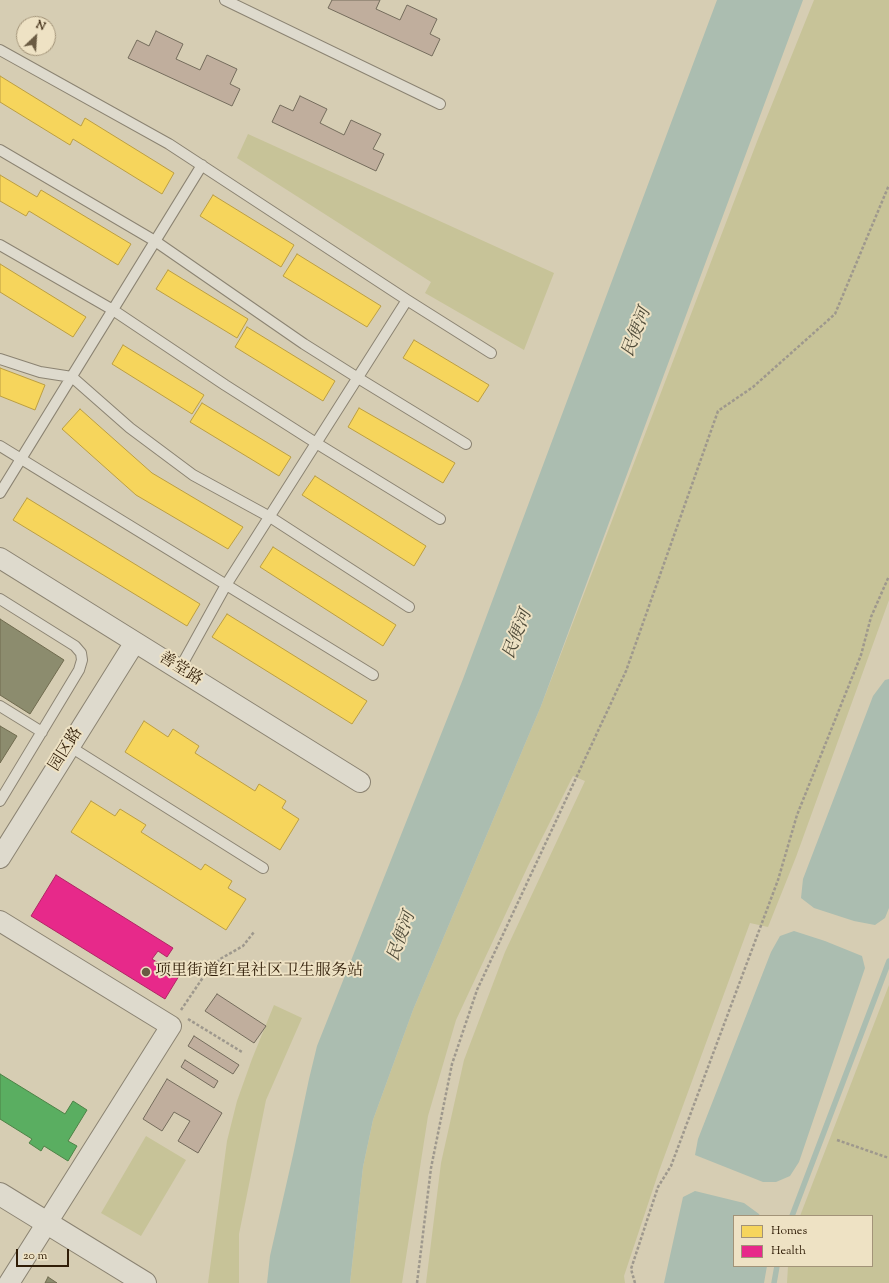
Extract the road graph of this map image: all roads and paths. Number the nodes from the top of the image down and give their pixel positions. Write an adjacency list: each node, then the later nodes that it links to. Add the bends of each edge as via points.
1 (225, 0): 3 (lane)
2 (0, 50): 5 (lane)
3 (440, 104)
4 (0, 150): 7 (lane)
5 (202, 165): 7 (lane); 9 (lane)
6 (889, 185): 47 (path, via 835,314 753,387 718,411 626,671 475,997 452,1064 431,1168)
7 (155, 241): 10 (lane); 14 (lane, via 304,344)
8 (0, 246): 10 (lane)
9 (407, 300): 11 (lane); 14 (lane)
10 (113, 310): 13 (lane); 15 (lane)
11 (491, 353)
12 (0, 359): 13 (lane, via 40,372)
13 (72, 377): 18 (lane); 20 (lane, via 130,428 192,475)
14 (358, 378): 15 (lane); 16 (lane)
15 (316, 443): 20 (lane); 21 (lane)
16 (466, 444)
17 (0, 446): 18 (lane)
18 (21, 459): 19 (lane); 24 (lane)
19 (0, 493)
20 (270, 517): 24 (lane); 26 (lane)
21 (440, 519)
22 (0, 558): 27 (street, 善堂路)
23 (889, 576): 48 (path, via 872,617 861,655 797,815 778,880 671,1166 658,1187 631,1269)
24 (226, 585): 28 (lane); 29 (lane)
25 (0, 599): 31 (lane, via 75,646 81,653 79,670)
26 (409, 607)
27 (135, 642): 28 (street, 善堂路); 32 (street, 园区路)
28 (179, 670): 33 (street, 善堂路)
29 (373, 675)
30 (0, 706): 31 (lane)
31 (42, 732): 34 (lane)
32 (70, 746): 35 (street, 园区路); 36 (lane)
33 (360, 782)
34 (0, 801)
35 (0, 858)
36 (263, 868)
37 (0, 921): 39 (street)
38 (254, 932): 39 (path, via 243,946 220,959 206,973)
39 (175, 1019): 40 (path); 44 (street)
40 (242, 1052)
41 (837, 1140): 42 (path)
42 (889, 1158)
43 (0, 1194): 44 (street)
44 (47, 1223): 45 (street); 46 (street)
45 (9, 1283)
46 (145, 1283)
47 (417, 1283)
48 (635, 1283)

